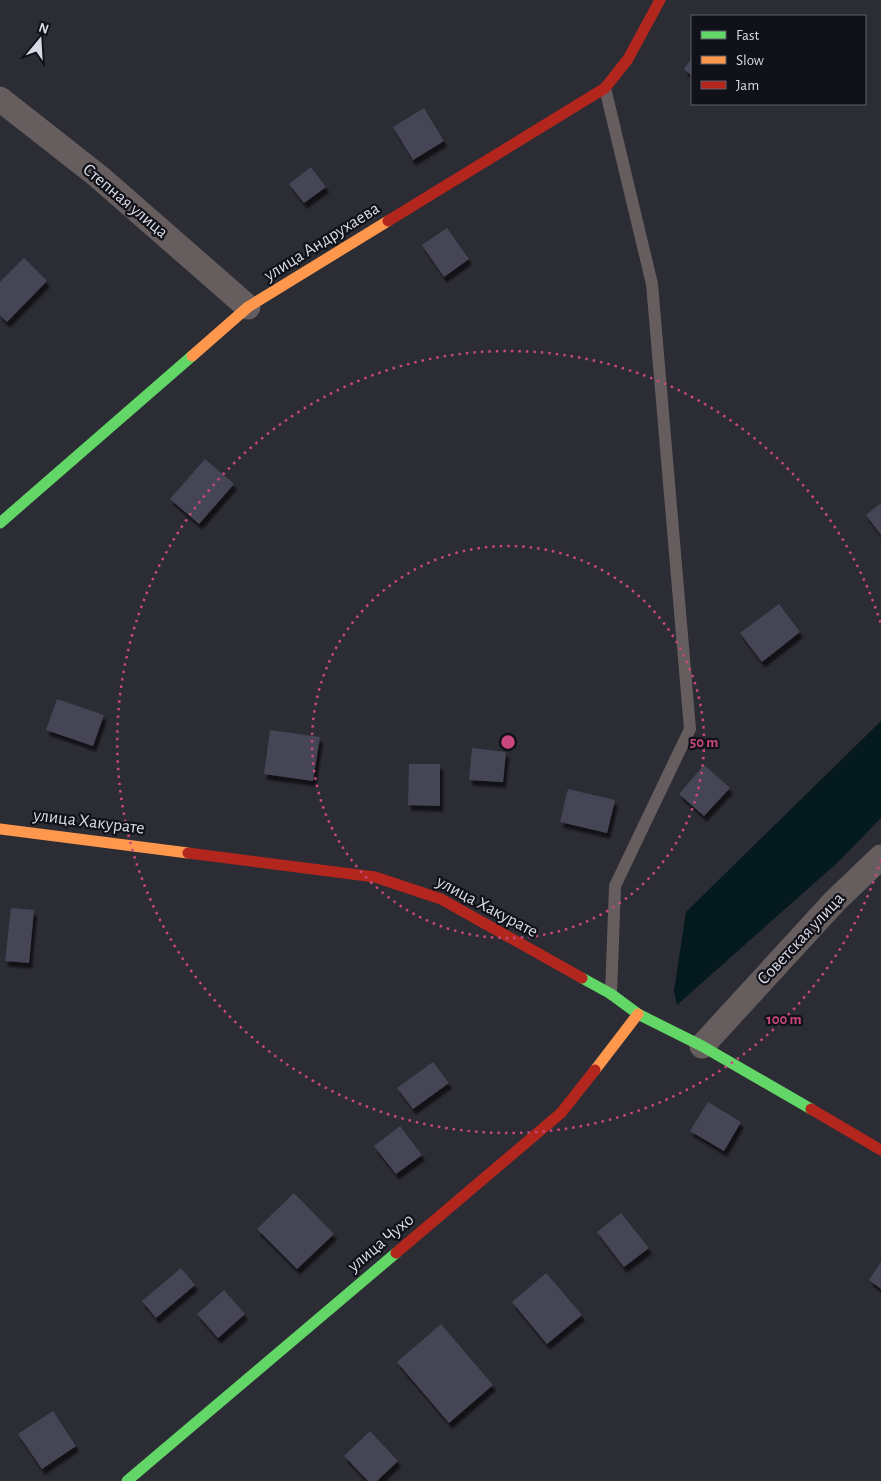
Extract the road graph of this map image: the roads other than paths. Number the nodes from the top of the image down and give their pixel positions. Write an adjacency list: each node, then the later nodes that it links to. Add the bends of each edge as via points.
1 (660, 0): 2 (street, улица Андрухаева, via 628,59)
2 (605, 88): 4 (street, улица Андрухаева); 8 (lane, via 652,284 690,729 615,886)
3 (0, 99): 4 (street, Степная улица, via 98,176)
4 (248, 307): 5 (street, улица Андрухаева)
5 (0, 523)
6 (0, 829): 8 (street, улица Хакурате, via 375,876 440,899)
7 (881, 857): 10 (street, Советская улица, via 835,901)
8 (611, 994): 9 (street, улица Хакурате)
9 (638, 1014): 10 (street, улица Хакурате); 12 (street, улица Чухо, via 561,1113)
10 (702, 1046): 11 (street, улица Хакурате)
11 (881, 1150)
12 (127, 1481)

